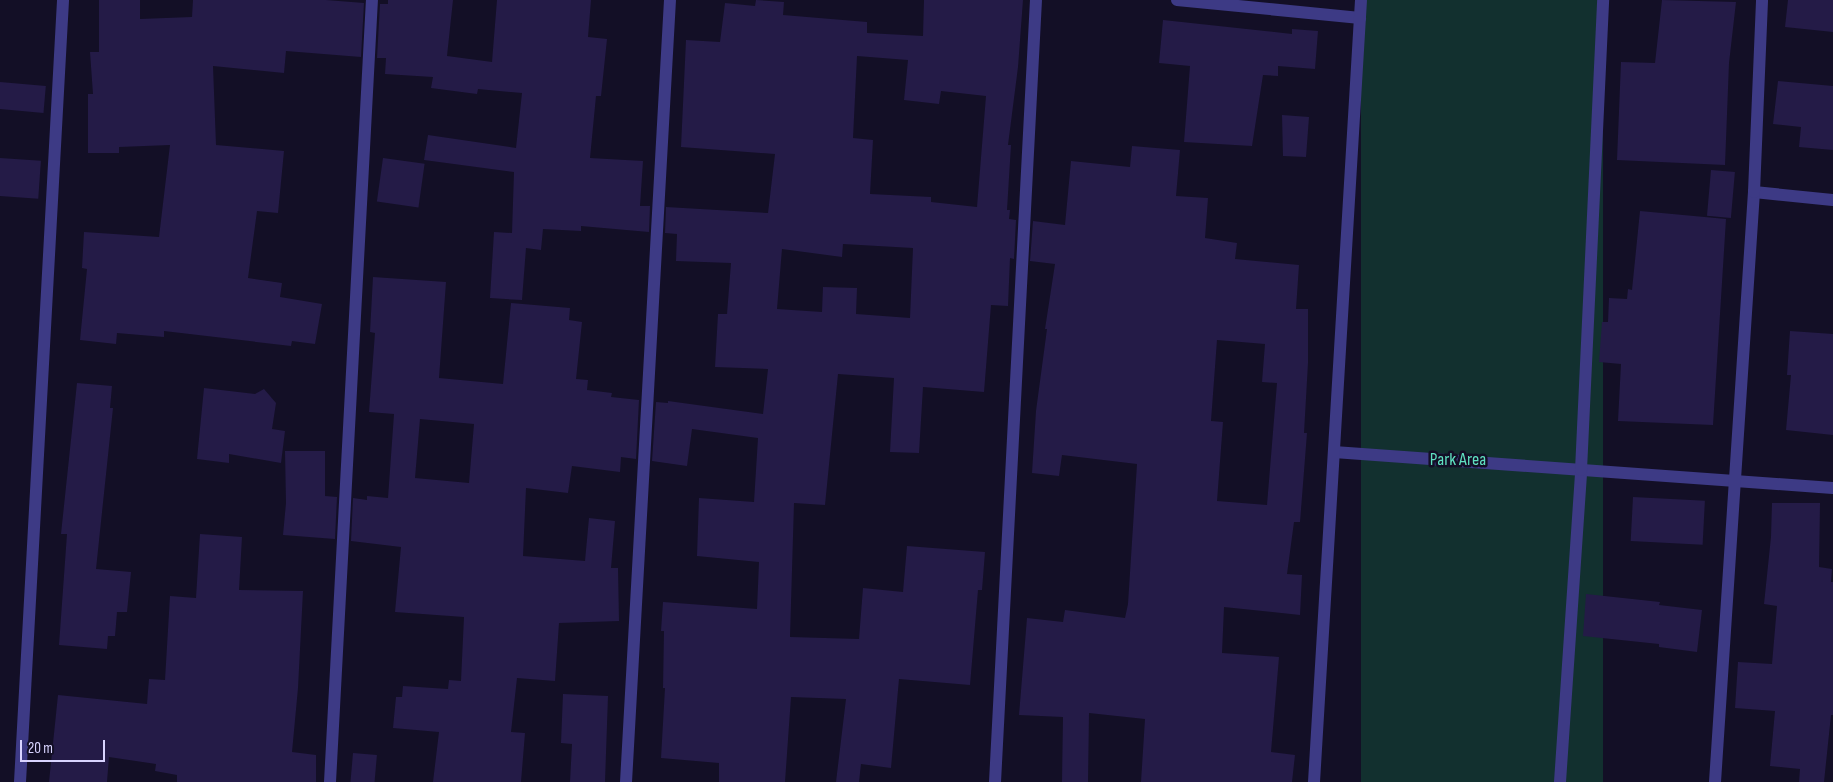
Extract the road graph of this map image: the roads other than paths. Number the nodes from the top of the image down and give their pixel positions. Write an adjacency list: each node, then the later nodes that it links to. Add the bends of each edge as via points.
1 (63, 0): 16 (street)
2 (372, 0): 17 (street)
3 (670, 0): 18 (street)
4 (1036, 0): 19 (street)
5 (1177, 0): 9 (street)
6 (1361, 0): 9 (street)
7 (1603, 0): 13 (street)
8 (1762, 0): 10 (street)
9 (1360, 18): 12 (street)
10 (1754, 192): 11 (street); 14 (street)
11 (1833, 200)
12 (1334, 452): 13 (street); 20 (street)
13 (1581, 470): 14 (street); 21 (street)
14 (1737, 481): 15 (street); 22 (street)
15 (1833, 488)
16 (20, 782)
17 (330, 782)
18 (626, 782)
19 (994, 782)
20 (1314, 782)
21 (1560, 782)
22 (1715, 782)

